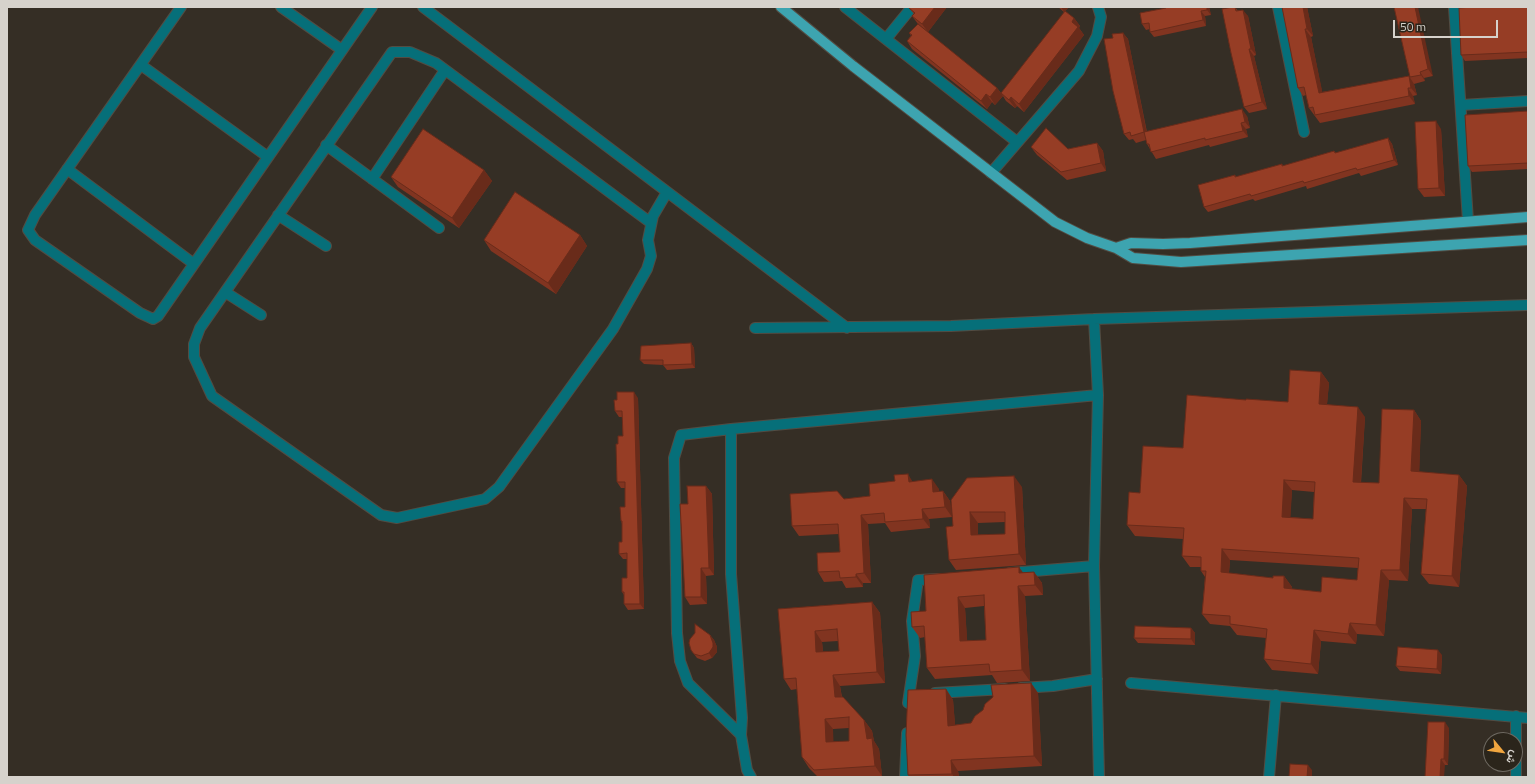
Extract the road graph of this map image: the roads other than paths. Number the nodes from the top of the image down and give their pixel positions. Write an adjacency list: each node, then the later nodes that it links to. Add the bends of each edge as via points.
1 (181, 7): 13 (street)
2 (281, 7): 12 (street)
3 (372, 7): 12 (street)
4 (423, 7): 24 (street)
5 (780, 7): 22 (main road)
6 (845, 7): 11 (street)
7 (912, 7): 11 (street)
8 (1098, 7): 18 (street, via 1101,16 1097,36 1079,72)
9 (1278, 7): 17 (street)
10 (1454, 7): 16 (street)
11 (886, 39): 18 (street)
12 (342, 50): 20 (street)
13 (141, 64): 20 (street); 21 (street)
14 (446, 70): 19 (street, via 410,52 392,52); 23 (street); 28 (street)
15 (1528, 101): 16 (street)
16 (1461, 105): 27 (street)
17 (1304, 132)
18 (1017, 142): 22 (street)
19 (326, 145): 23 (street); 25 (street)
20 (268, 157): 33 (street)
21 (67, 169): 33 (street); 33 (street, via 29,225 28,230 35,240 140,313 153,319 158,316)
22 (990, 173): 32 (main road, via 1055,222 1087,238)
23 (372, 179): 29 (street)
24 (667, 192): 28 (street); 39 (street)
25 (278, 215): 31 (street); 34 (street)
26 (1528, 217): 27 (main road)
27 (1468, 221): 32 (main road, via 1190,243 1131,243)
28 (651, 223): 34 (street, via 647,269 613,329 499,487 485,500 397,518 381,515 212,396 194,357 194,344 200,328)
29 (439, 228)
30 (1528, 240): 32 (main road, via 1181,262 1133,258)
31 (326, 246)
32 (1116, 248)
33 (194, 264)
34 (225, 292): 36 (street)
35 (1528, 305): 37 (street)
36 (260, 316)
37 (1094, 319): 39 (street); 40 (street)
38 (755, 328): 39 (street)
39 (847, 328)
40 (1098, 395): 41 (street); 42 (street)
41 (731, 430): 53 (street, via 731,574 742,718); 53 (street, via 681,435 674,458 677,633 680,661 688,684)
42 (1094, 566): 43 (street); 45 (street)
43 (1002, 574)
44 (948, 578): 47 (street, via 918,580 912,621)
45 (1097, 679): 47 (street, via 1053,686); 56 (street)
46 (1131, 683): 48 (street)
47 (916, 694): 49 (street)
48 (1276, 696): 50 (street); 57 (street)
49 (908, 710)
50 (1516, 716): 51 (street); 58 (street)
51 (1528, 718)
52 (907, 724): 55 (street)
53 (741, 735): 54 (street, via 747,770)
54 (751, 777)
55 (905, 777)
56 (1099, 777)
57 (1269, 777)
58 (1516, 777)

